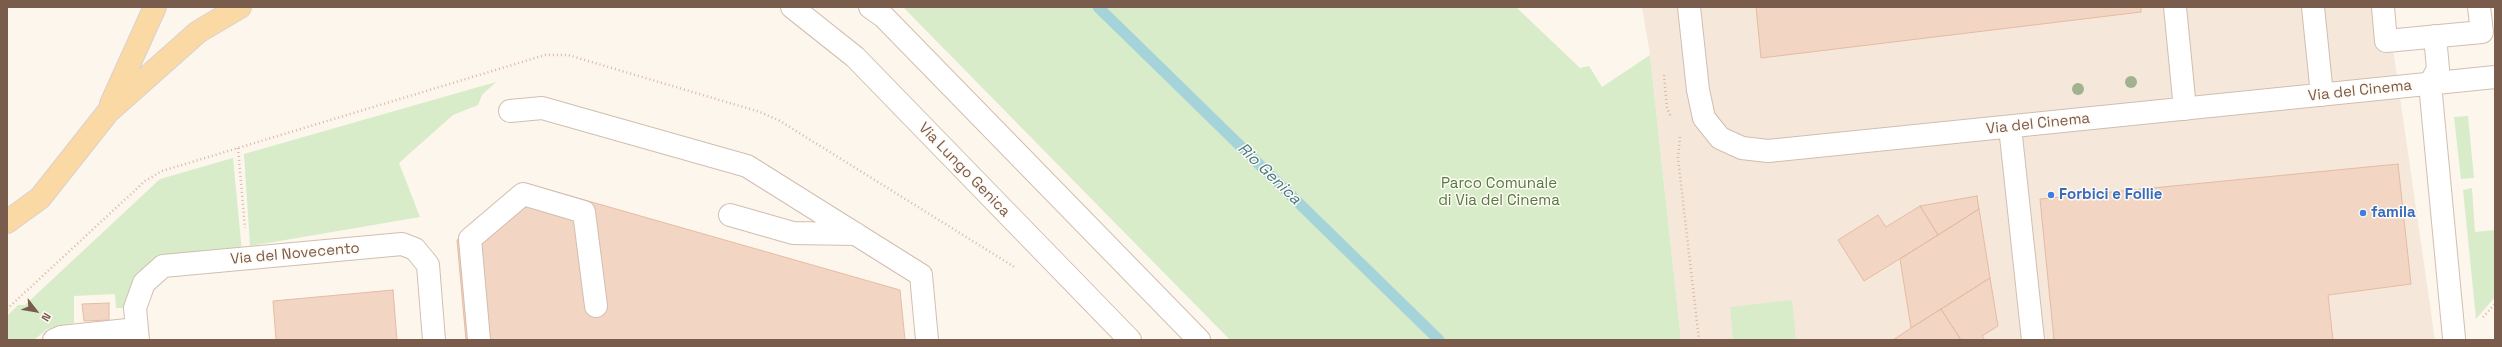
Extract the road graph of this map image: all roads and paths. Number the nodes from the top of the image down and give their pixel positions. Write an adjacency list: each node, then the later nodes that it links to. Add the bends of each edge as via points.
1 (155, 7): 16 (main road)
2 (240, 7): 16 (main road, via 198,32)
3 (792, 7): 33 (street, Via Lungo Genica, via 854,56)
4 (870, 7): 34 (street, via 884,18)
5 (1689, 7): 17 (street, Via del Cinema, via 1698,90 1704,118 1720,138 1742,148 1768,151)
6 (2175, 7): 14 (street)
7 (2313, 7): 13 (street)
8 (2383, 7): 10 (street, via 2386,41)
9 (2479, 7): 10 (street, via 2482,32)
10 (2435, 36): 12 (street, via 2438,69)
11 (2495, 77): 12 (street, Via del Cinema)
12 (2430, 84): 13 (street, Via del Cinema); 28 (street)
13 (2322, 95): 14 (street, Via del Cinema)
14 (2185, 109): 17 (street, Via del Cinema)
15 (510, 111): 22 (street, via 542,108 747,166)
16 (108, 112): 21 (main road, via 40,198)
17 (2010, 127): 36 (street)
18 (1680, 136): 35 (path, via 1678,158)
19 (238, 148): 23 (path); 24 (path, via 545,55 568,55 760,112 780,121); 26 (path, via 162,171 145,181)
20 (730, 215): 22 (street, via 793,233)
21 (7, 222)
22 (856, 234): 32 (street, via 921,275)
23 (247, 258): 27 (street, Via del Novecento, via 163,266 144,283 136,308); 30 (street, Via del Novecento, via 402,244 415,248 428,264)
24 (1022, 272)
25 (596, 306): 31 (street, via 584,212 523,194 470,239)
26 (7, 309)
27 (138, 334): 29 (street, via 61,337)
28 (2454, 338)
29 (54, 340)
30 (434, 340)
31 (479, 340)
32 (927, 340)
33 (1130, 340)
34 (1199, 340)
35 (1699, 340)
36 (2033, 340)

